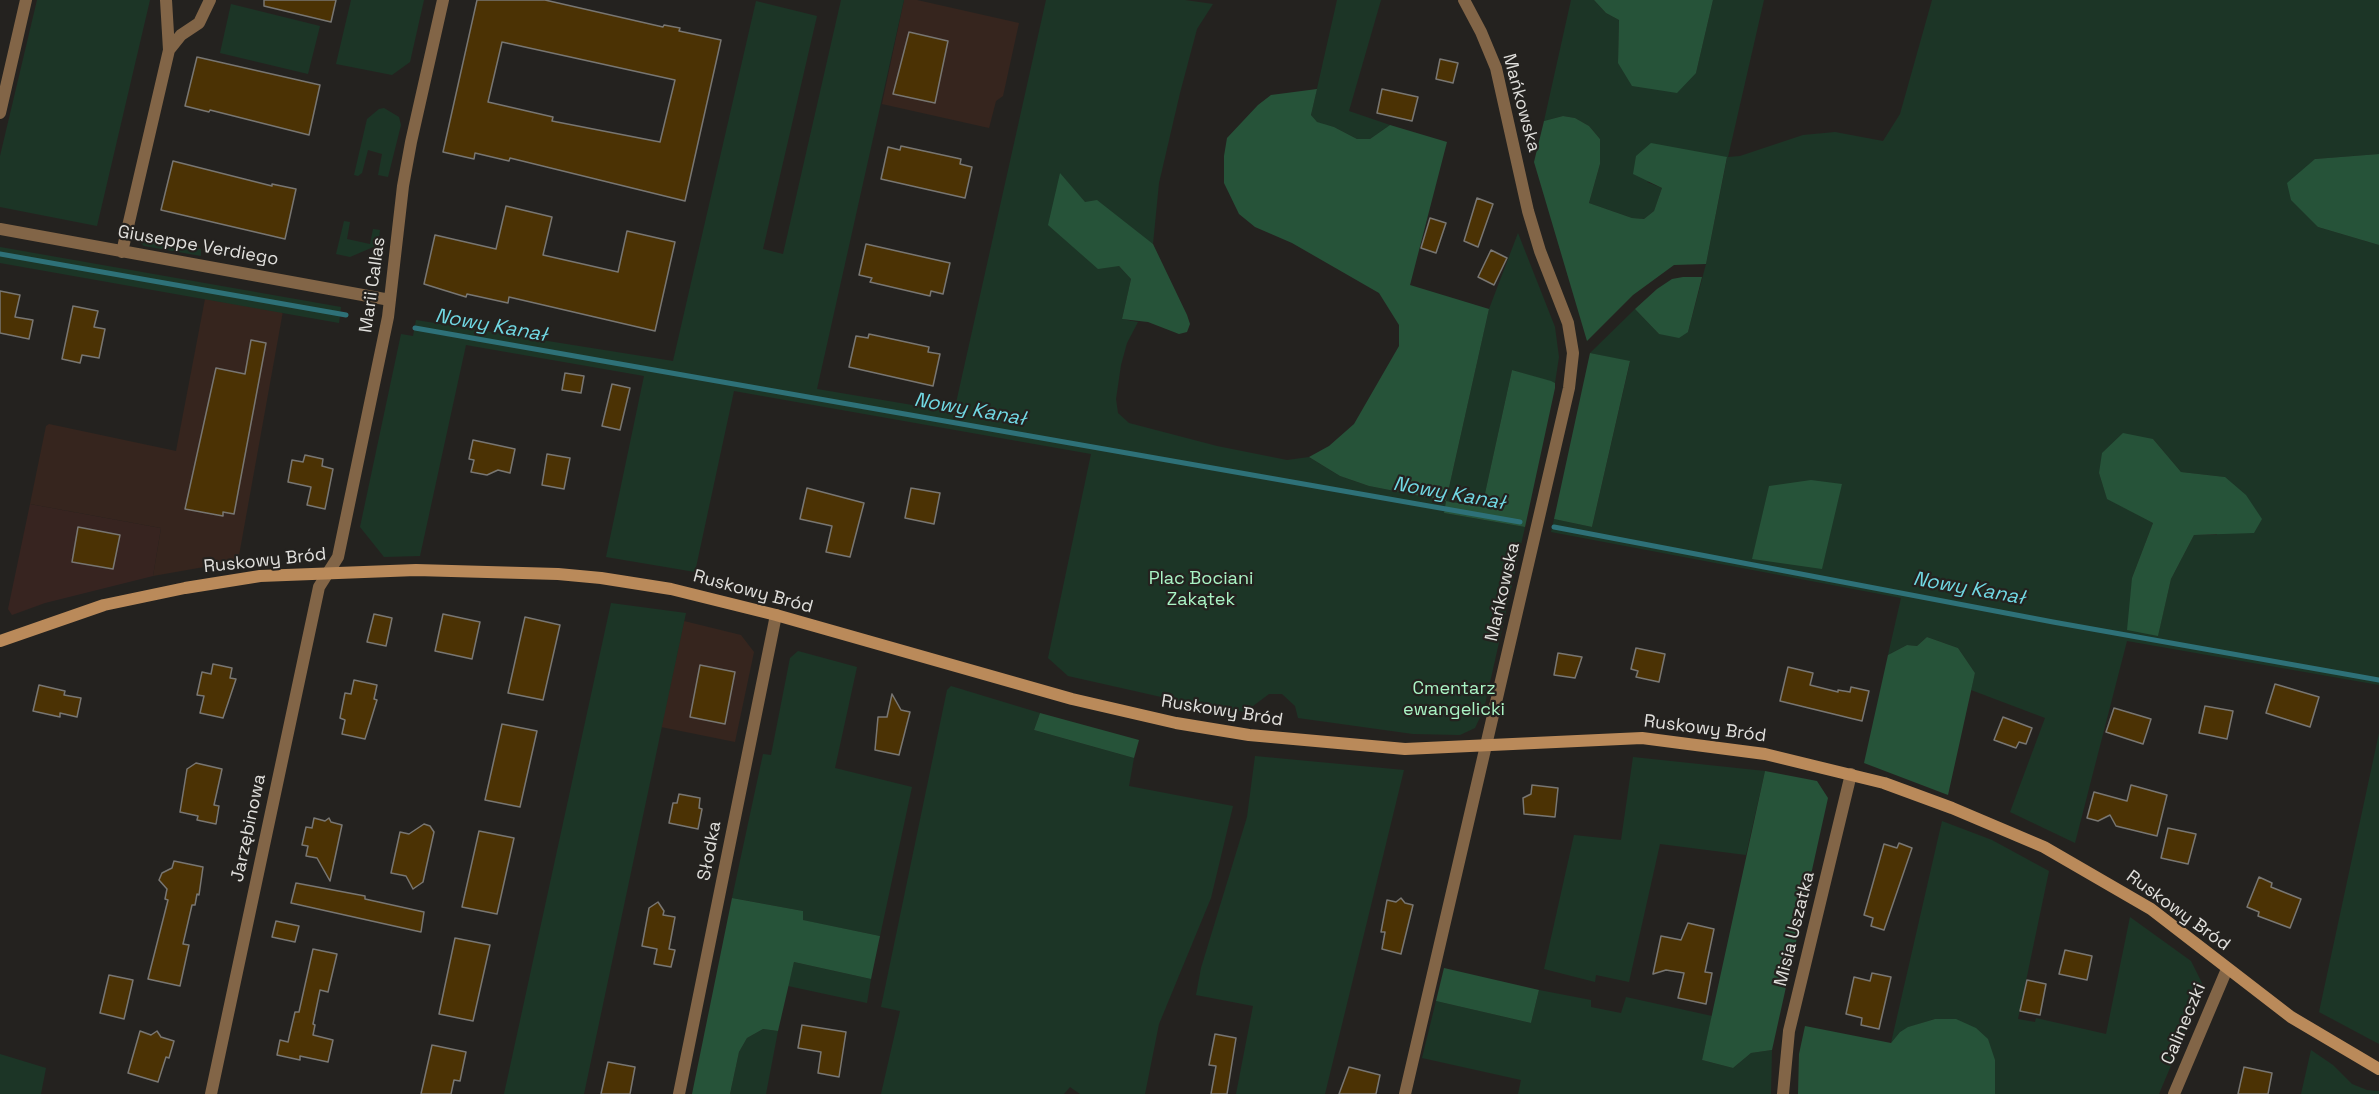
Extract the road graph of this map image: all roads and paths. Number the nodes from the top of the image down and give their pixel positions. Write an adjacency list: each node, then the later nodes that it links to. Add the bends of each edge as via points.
1 (27, 0): 7 (street)
2 (166, 0): 6 (street)
3 (210, 0): 6 (street, via 199,23 181,35)
4 (443, 0): 11 (street, Marii Callas, via 403,186)
5 (1464, 0): 15 (street, Mańkowska, via 1496,68 1528,211 1568,323 1573,353 1569,388)
6 (169, 50): 10 (street)
7 (2, 99): 8 (street)
8 (0, 113)
9 (0, 229): 10 (street, Giuseppe Verdiego)
10 (122, 252): 11 (street, Giuseppe Verdiego)
11 (390, 300): 12 (street, Marii Callas, via 338,557)
12 (329, 572): 13 (street, Ruskowy Bród, via 479,571 601,578); 14 (street, Ruskowy Bród, via 260,576 185,588 104,605); 19 (street, Jarzębinowa, via 319,587)
13 (776, 615): 15 (street, Ruskowy Bród, via 1063,697 1176,723 1349,746 1405,749); 20 (street, Słodka)
14 (0, 641)
15 (1485, 745): 16 (street, Ruskowy Bród, via 1642,738 1765,754); 21 (street, Mańkowska)
16 (1851, 774): 17 (street, Ruskowy Bród, via 1920,796 2044,847 2144,904); 22 (street, Misia Uszatka, via 1789,1031)
17 (2227, 969): 18 (street, Ruskowy Bród, via 2291,1017); 23 (street, Calineczki)
18 (2379, 1069)
19 (212, 1094)
20 (679, 1094)
21 (1405, 1094)
22 (1783, 1094)
23 (2174, 1094)

